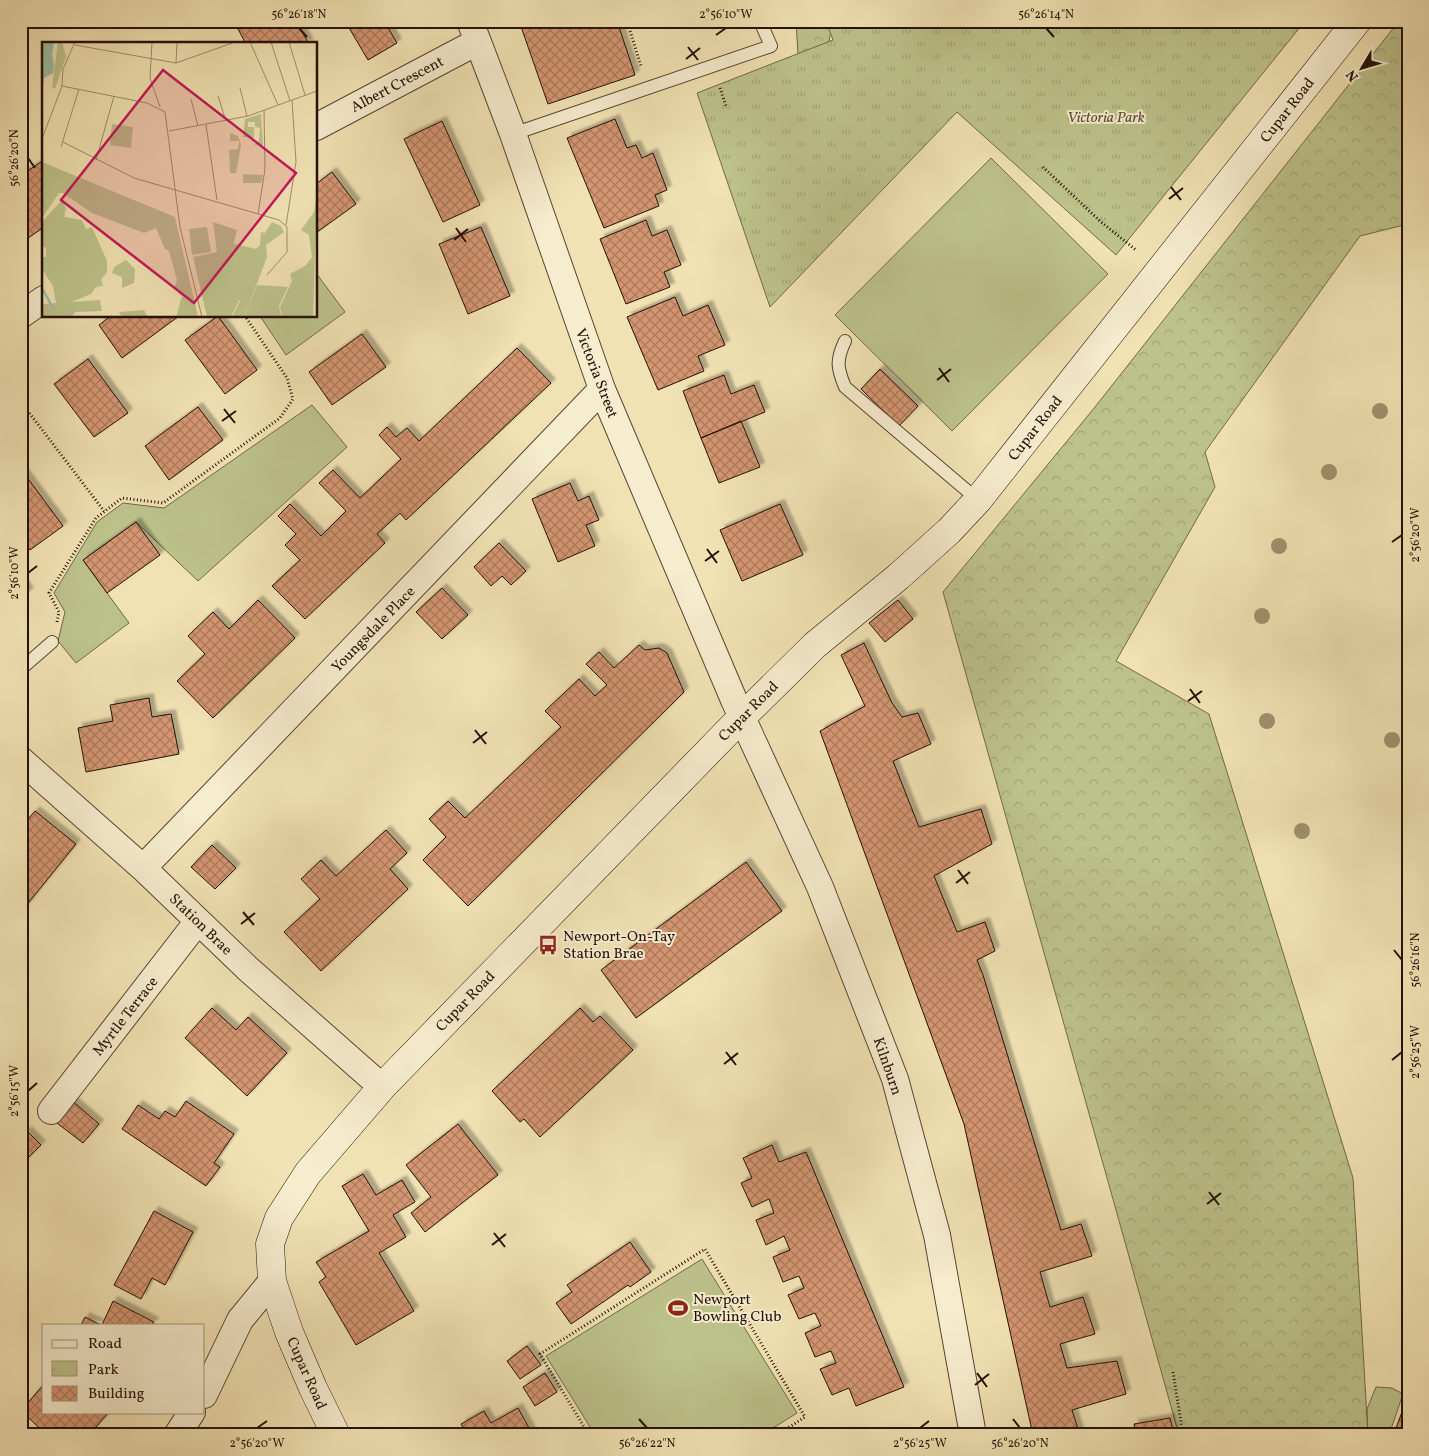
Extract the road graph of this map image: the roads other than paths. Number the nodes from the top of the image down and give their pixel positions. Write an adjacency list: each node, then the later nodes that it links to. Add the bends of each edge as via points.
1 (760, 21): 5 (lane, via 771,46)
2 (1356, 21): 10 (main road, Cupar Road)
3 (473, 32): 4 (street, Albert Crescent); 5 (street, Victoria Street)
4 (318, 126)
5 (513, 134): 9 (street, Victoria Street)
6 (42, 300): 7 (street)
7 (21, 315)
8 (845, 341): 10 (lane, via 838,354 838,371 844,387)
9 (602, 389): 13 (street, Victoria Street); 15 (street, Youngsdale Place)
10 (978, 500): 13 (main road, Cupar Road, via 898,577 815,645)
11 (52, 642): 12 (lane)
12 (21, 669)
13 (742, 717): 17 (main road, Cupar Road); 22 (street, Kilnburn, via 820,887 895,1079 937,1235)
14 (24, 767): 15 (street, Station Brae)
15 (144, 868): 16 (street, Station Brae)
16 (198, 922): 17 (street, Station Brae); 18 (street, Myrtle Terrace)
17 (382, 1087): 19 (main road, Cupar Road, via 308,1173 279,1218 270,1244)
18 (51, 1111)
19 (272, 1281): 20 (street, via 240,1320); 24 (main road, Cupar Road, via 288,1332)
20 (205, 1393)
21 (191, 1414): 23 (street)
22 (967, 1433)
23 (177, 1435)
24 (336, 1435)

